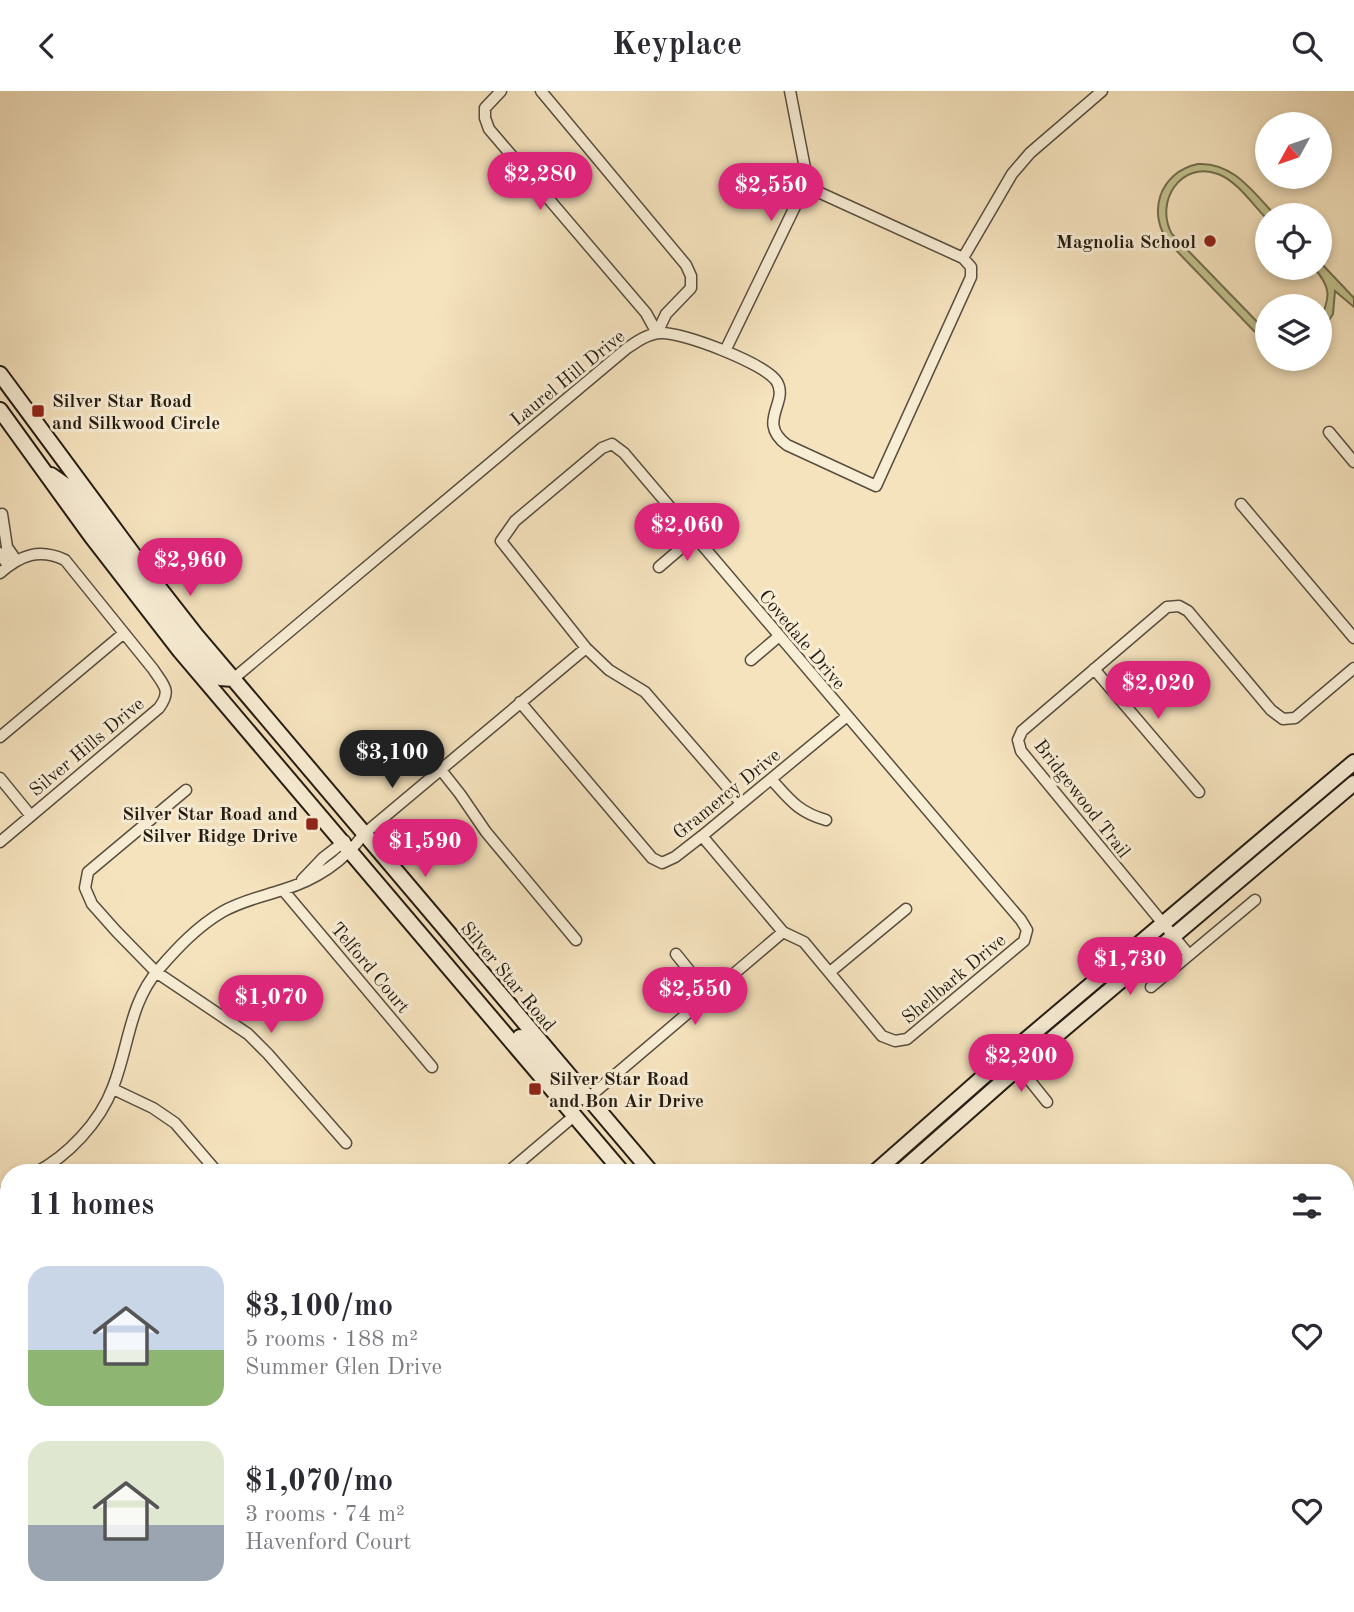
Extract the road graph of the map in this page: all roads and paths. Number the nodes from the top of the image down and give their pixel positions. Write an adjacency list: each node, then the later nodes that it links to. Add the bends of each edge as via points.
1 (501, 91): 7 (street, via 485,108 489,129 646,313)
2 (541, 91): 7 (street, via 686,265 691,288 666,314)
3 (790, 91): 5 (street)
4 (1102, 91): 6 (street, via 1021,163)
5 (806, 186): 6 (street); 8 (street)
6 (963, 258): 8 (street, via 971,267 971,277 876,486 779,439 773,414 780,393 778,383)
7 (657, 333): 8 (street, via 671,333); 29 (street, Laurel Hill Drive, via 626,348)
8 (725, 351)
9 (2, 383): 21 (main road, Silver Star Road)
10 (0, 410): 13 (main road)
11 (1329, 432): 12 (street)
12 (1354, 462)
13 (45, 471): 20 (main road); 21 (main road, via 68,487 134,573)
14 (1241, 504): 24 (street)
15 (0, 521): 18 (street, via 2,514)
16 (694, 537): 19 (street); 23 (street, Covedale Drive); 25 (street, Covedale Drive, via 612,444 515,521 501,541)
17 (0, 553): 18 (street)
18 (8, 566): 22 (street, Silver Hills Drive, via 32,553 65,560)
19 (659, 567)
20 (126, 583): 29 (main road, via 147,593 213,674); 46 (main road)
21 (160, 588): 29 (main road, Silver Star Road)
22 (124, 633): 32 (street); 41 (street, Silver Hills Drive, via 160,679 167,697)
23 (778, 636): 26 (street); 31 (street, Covedale Drive)
24 (1354, 638)
25 (586, 648): 30 (street); 40 (street, via 609,670 645,692)
26 (751, 660)
27 (1354, 668): 28 (street, Bridgewood Trail, via 1295,718 1283,719 1179,606 1167,607)
28 (1094, 669): 39 (street); 50 (street, Bridgewood Trail, via 1021,731 1018,740 1021,751)
29 (233, 679): 43 (main road, Silver Star Road)
30 (520, 702): 34 (street); 44 (street, Gramercy Drive, via 652,858 662,863)
31 (846, 717): 36 (street, Gramercy Drive); 54 (street, Covedale Drive, via 1021,920 1027,930)
32 (0, 737)
33 (1354, 762): 50 (main road)
34 (441, 770): 43 (street); 53 (street)
35 (0, 778): 41 (street)
36 (771, 779): 40 (street, Gramercy Drive); 42 (street, via 795,806)
37 (1354, 783): 52 (main road)
38 (186, 790): 57 (street, via 88,872 85,888 92,904)
39 (1199, 792)
40 (741, 803): 44 (street, Gramercy Drive)
41 (31, 816): 45 (street, Silver Hills Drive)
42 (826, 820)
43 (363, 834): 46 (street); 65 (main road, Silver Star Road)
44 (702, 837): 51 (street, Shellbark Drive)
45 (0, 842)
46 (347, 846): 47 (street, via 323,858 300,883); 60 (main road)
47 (283, 890): 57 (street, via 223,911 194,931); 62 (street, Telford Court)
48 (1255, 900): 56 (street)
49 (906, 909): 58 (street)
50 (1162, 924): 52 (street, Bridgewood Trail); 74 (main road)
51 (783, 932): 58 (street, Shellbark Drive, via 804,942); 61 (street)
52 (1174, 937): 56 (street, Bridgewood Trail); 63 (main road)
53 (576, 940)
54 (1024, 941): 58 (street, Shellbark Drive, via 908,1039 882,1036)
55 (676, 954): 61 (street)
56 (1188, 955): 59 (street)
57 (156, 972): 64 (street, via 131,1019); 68 (street, via 248,1034)
58 (830, 972)
59 (1151, 987)
60 (472, 995): 65 (main road, via 495,1009 573,1095); 67 (main road)
61 (709, 995): 65 (street)
62 (432, 1067)
63 (1019, 1067): 66 (street); 75 (main road)
64 (113, 1089): 69 (street, via 98,1117); 70 (street, via 174,1123)
65 (588, 1098): 73 (main road, Silver Star Road)
66 (1047, 1102)
67 (573, 1116): 71 (street); 72 (main road)
68 (346, 1143)
69 (54, 1164)
70 (210, 1164)
71 (517, 1164)
72 (615, 1164)
73 (644, 1164)
74 (884, 1164)
75 (910, 1164)

